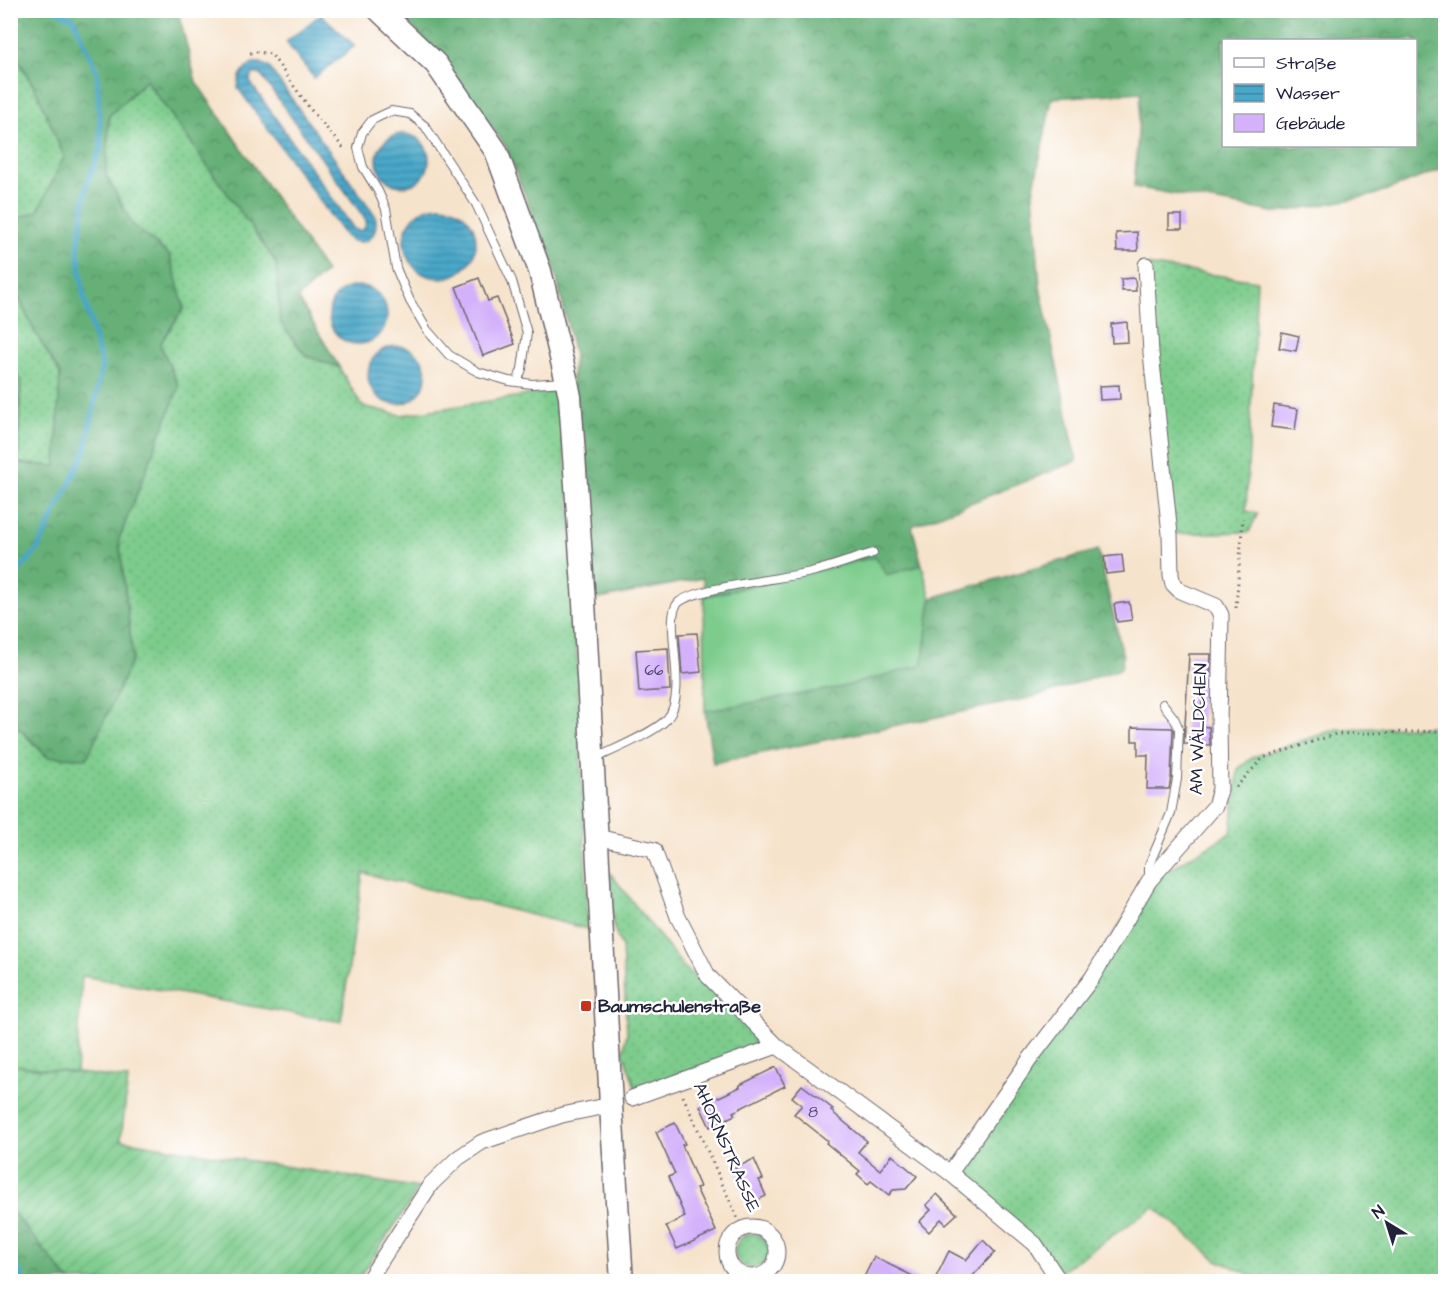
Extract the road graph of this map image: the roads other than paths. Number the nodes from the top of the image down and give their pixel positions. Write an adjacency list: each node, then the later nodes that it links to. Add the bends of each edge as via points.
1 (380, 10): 4 (main road, via 436,64 496,151 540,271)
2 (1146, 265): 9 (street, AM WÄLDCHEN, via 1171,575 1180,591 1216,606 1221,615 1220,789 1215,806)
3 (517, 382): 3 (lane, via 527,333 512,281 476,204 425,126 410,114 391,111 372,120 362,133 358,148 386,209 396,268 410,301 427,330 449,355 478,372); 4 (lane)
4 (567, 382): 7 (main road)
5 (873, 553): 7 (lane, via 812,572 680,600 673,621 675,701 668,718 642,736)
6 (1163, 704): 9 (lane, via 1179,729 1177,779 1171,813 1149,865)
7 (593, 759): 8 (main road)
8 (597, 839): 10 (street, via 654,850 678,917 708,976); 11 (main road)
9 (1149, 880): 12 (street, AM WÄLDCHEN, via 1092,978)
10 (777, 1046): 11 (street); 12 (street)
11 (621, 1102): 14 (street, via 562,1114 482,1142 458,1158 431,1184); 15 (main road)
12 (950, 1173): 16 (street, via 1035,1244)
13 (757, 1279): 13 (street, AHORNSTRASSE, via 742,1275 731,1265 727,1252 731,1238 742,1228 766,1230 778,1251 775,1263)
14 (367, 1281)
15 (622, 1281)
16 (1060, 1281)

